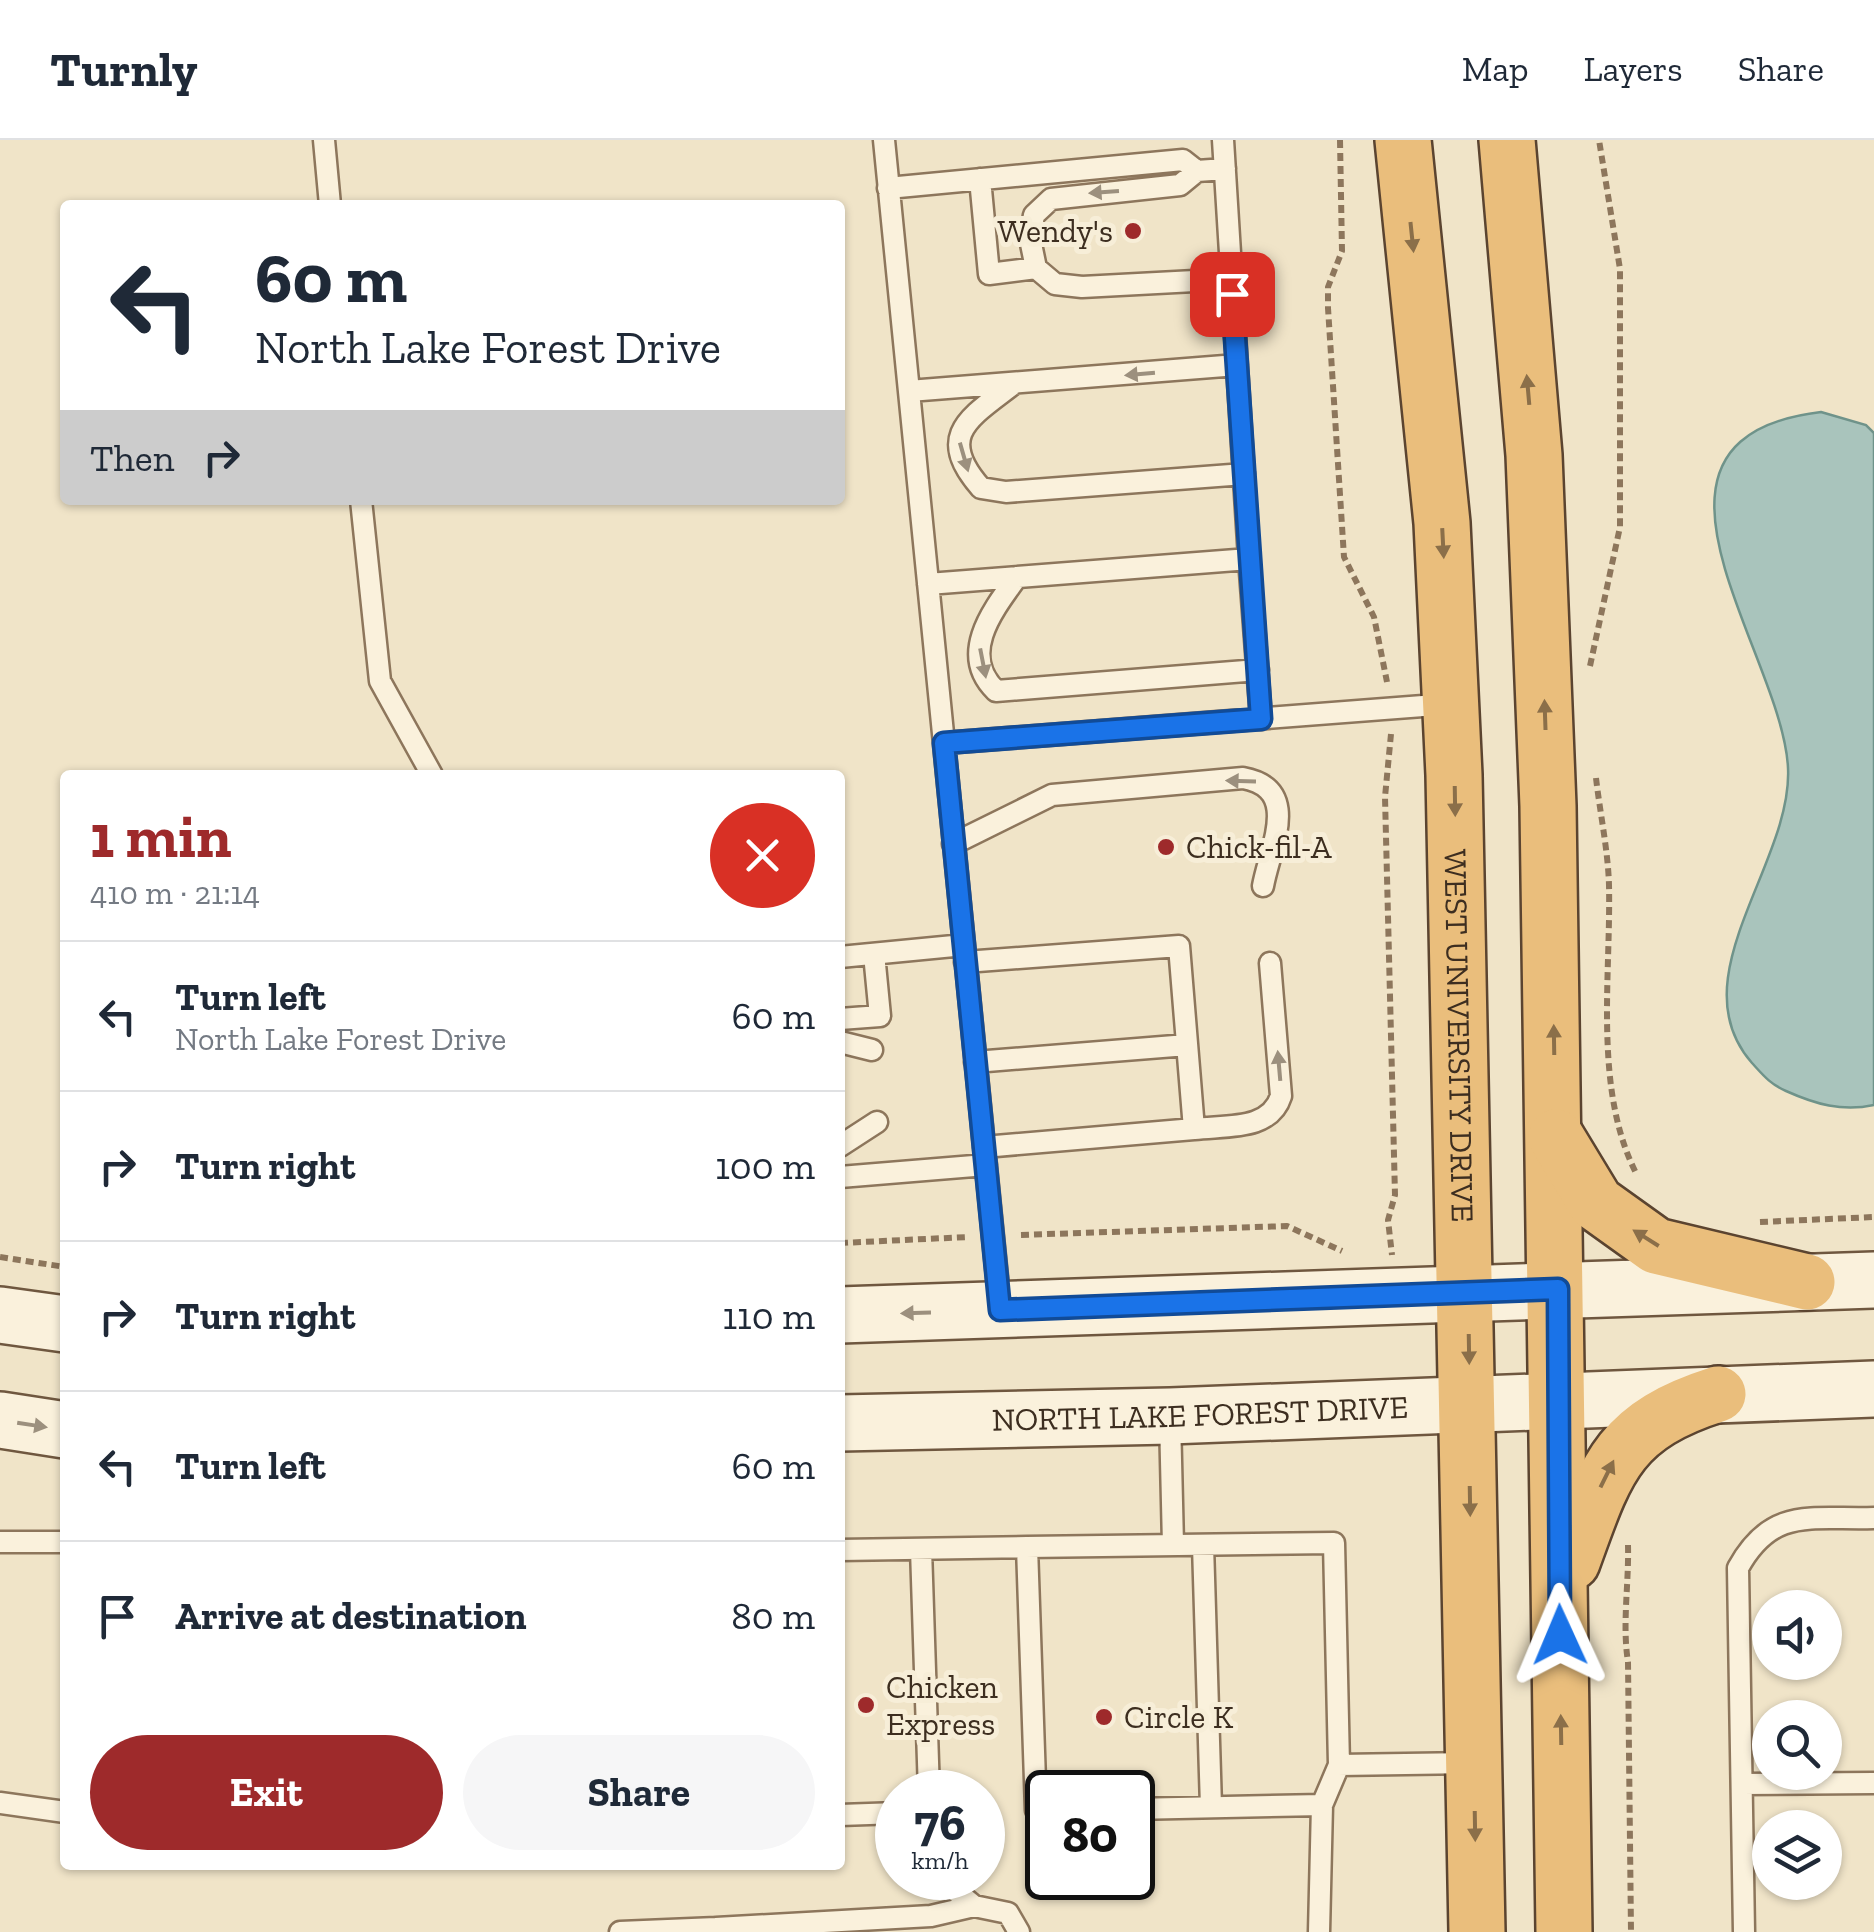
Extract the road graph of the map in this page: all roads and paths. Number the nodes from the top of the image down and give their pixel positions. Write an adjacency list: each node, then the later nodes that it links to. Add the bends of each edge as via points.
1 (324, 140): 11 (lane)
2 (884, 140): 10 (lane)
3 (1223, 140): 7 (lane)
4 (1402, 140): 24 (highway, WEST UNIVERSITY DRIVE, one-way to 24, via 1442,523)
5 (1508, 140): 42 (highway, one-way to 5, via 1538,543)
6 (1599, 140): 23 (path, via 1620,269 1620,527)
7 (1225, 169): 8 (lane); 13 (lane)
8 (1196, 171): 9 (lane, via 1183,160); 12 (lane, one-way to 12, via 1180,185 1052,200 1034,215)
9 (980, 179): 10 (lane); 12 (lane, via 989,274)
10 (888, 188): 16 (lane)
11 (330, 200)
12 (1036, 268): 13 (lane, via 1056,284 1082,287)
13 (1232, 279): 14 (lane)
14 (1237, 365): 15 (lane, one-way to 15); 17 (lane)
15 (1012, 385): 16 (lane); 17 (lane, one-way to 17, via 965,420 960,434 961,463 981,488 1006,492)
16 (909, 391): 21 (lane)
17 (1244, 474): 19 (lane)
18 (362, 505): 28 (lane, via 380,681)
19 (1249, 559): 20 (lane); 22 (lane)
20 (1016, 577): 21 (lane); 22 (lane, one-way to 22, via 980,638 982,672 996,691)
21 (928, 584): 26 (lane)
22 (1258, 670): 25 (lane)
23 (1588, 674)
24 (1451, 704): 25 (lane); 59 (highway, WEST UNIVERSITY DRIVE, one-way to 59)
25 (1261, 719): 26 (lane)
26 (944, 743): 29 (lane)
27 (1594, 768): 46 (path, via 1609,880 1610,1058 1622,1146)
28 (429, 770)
29 (954, 844): 30 (lane, one-way to 29, via 1276,847 1274,794 1263,782 1243,778 1052,795); 32 (lane)
30 (1263, 886)
31 (874, 954): 32 (lane); 33 (lane); 35 (lane, via 880,1016)
32 (965, 954): 37 (lane, via 1179,946); 39 (lane)
33 (845, 957)
34 (1270, 963): 41 (lane, one-way to 34, via 1266,1121 1276,1113 1281,1096)
35 (845, 1019)
36 (845, 1043): 38 (lane)
37 (1188, 1045): 39 (lane); 41 (lane)
38 (872, 1050)
39 (975, 1062): 44 (lane)
40 (878, 1122): 43 (lane)
41 (1194, 1129): 44 (lane)
42 (1556, 1137): 57 (highway, one-way to 42, via 1656,1246 1596,1203); 58 (highway)
43 (845, 1143)
44 (985, 1156): 45 (lane); 49 (lane)
45 (845, 1177)
46 (1644, 1186)
47 (1874, 1216): 48 (path)
48 (1740, 1224)
49 (993, 1236): 50 (path); 54 (path, via 1287,1226); 60 (lane)
50 (845, 1242)
51 (1392, 1256): 53 (path)
52 (0, 1257): 55 (path)
53 (1373, 1257)
54 (1354, 1258)
55 (60, 1266)
56 (1874, 1280): 57 (main road)
57 (1807, 1282): 58 (main road)
58 (1558, 1289): 59 (main road); 66 (highway)
59 (1468, 1294): 60 (main road); 67 (highway, WEST UNIVERSITY DRIVE, one-way to 67)
60 (1000, 1310): 62 (main road, one-way to 62)
61 (0, 1315): 63 (main road)
62 (845, 1315)
63 (60, 1323)
64 (1874, 1388): 65 (main road, NORTH LAKE FOREST DRIVE)
65 (1718, 1394): 66 (main road, NORTH LAKE FOREST DRIVE); 81 (highway, one-way to 65, via 1614,1459 1645,1425)
66 (1558, 1400): 67 (main road, NORTH LAKE FOREST DRIVE); 81 (highway)
67 (1470, 1404): 68 (main road, NORTH LAKE FOREST DRIVE); 82 (highway, WEST UNIVERSITY DRIVE, one-way to 82)
68 (1170, 1416): 70 (main road, NORTH LAKE FOREST DRIVE); 76 (lane)
69 (0, 1420): 71 (main road, one-way to 71)
70 (845, 1423)
71 (60, 1429)
72 (1874, 1518): 87 (lane, via 1786,1521 1755,1538 1738,1568)
73 (1628, 1532): 103 (path, via 1623,1634)
74 (0, 1542): 75 (lane)
75 (60, 1542)
76 (1173, 1545): 77 (lane); 78 (lane)
77 (1202, 1545): 83 (lane, via 1334,1542); 90 (lane)
78 (1027, 1547): 79 (lane); 85 (lane)
79 (920, 1549): 80 (lane); 84 (lane)
80 (845, 1550)
81 (1560, 1598): 102 (highway, one-way to 81)
82 (1474, 1763): 83 (lane); 101 (highway, WEST UNIVERSITY DRIVE, one-way to 101)
83 (1339, 1765): 89 (lane)
84 (928, 1770)
85 (1035, 1770)
86 (1874, 1783): 87 (lane)
87 (1742, 1784): 104 (lane)
88 (0, 1803): 92 (lane)
89 (1322, 1806): 90 (lane); 100 (lane)
90 (1211, 1807): 91 (lane)
91 (1155, 1808)
92 (60, 1811)
93 (875, 1814): 94 (lane)
94 (845, 1815)
95 (967, 1900): 96 (lane)
96 (974, 1906): 97 (lane, via 930,1916); 99 (lane, via 1008,1913)
97 (716, 1930): 98 (lane)
98 (620, 1932)
99 (1019, 1932)
100 (1318, 1932)
101 (1477, 1932)
102 (1564, 1932)
103 (1631, 1932)
104 (1744, 1932)

